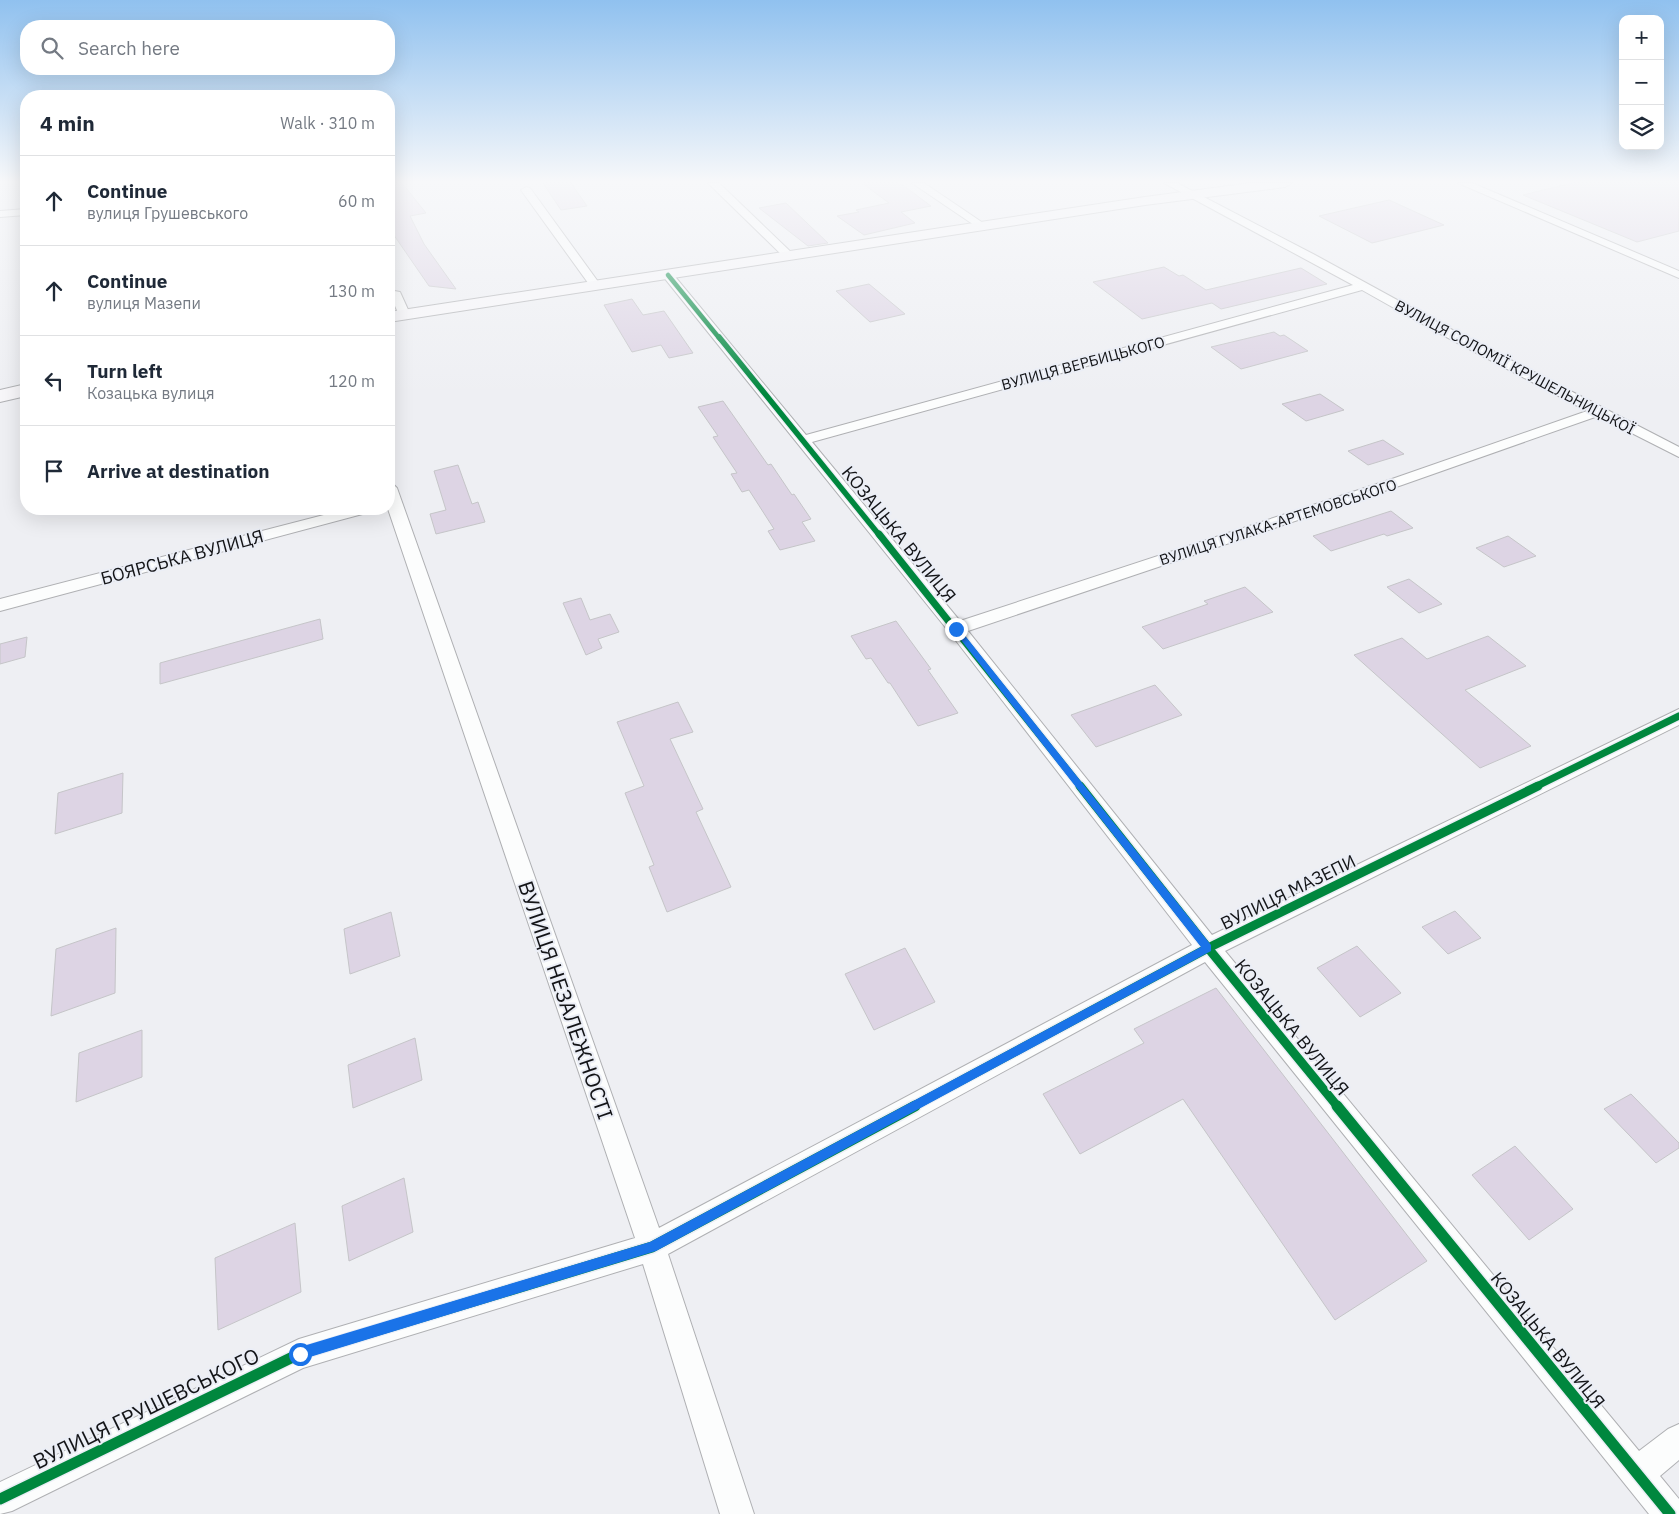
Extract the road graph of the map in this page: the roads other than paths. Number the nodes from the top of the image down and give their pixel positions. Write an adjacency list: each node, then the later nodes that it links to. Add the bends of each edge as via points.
1 (572, 254): 9 (street)
2 (787, 254): 6 (street)
3 (812, 254): 6 (street)
4 (1302, 254): 10 (street, ВУЛИЦЯ СОЛОМІЇ КРУШЕЛЬНИЦЬКОЇ)
5 (1629, 254): 8 (street)
6 (790, 257): 7 (street)
7 (668, 275): 9 (street); 16 (street, КОЗАЦЬКА ВУЛИЦЯ)
8 (1679, 275)
9 (595, 285): 12 (street)
10 (1363, 286): 15 (street, ВУЛИЦЯ СОЛОМІЇ КРУШЕЛЬНИЦЬКОЇ); 16 (street, ВУЛИЦЯ ВЕРБИЦЬКОГО)
11 (395, 295): 12 (street)
12 (396, 316)
13 (20, 391): 14 (street)
14 (0, 396)
15 (1599, 411): 17 (street, ВУЛИЦЯ СОЛОМІЇ КРУШЕЛЬНИЦЬКОЇ); 21 (street, ВУЛИЦЯ ГУЛАКА-АРТЕМОВСЬКОГО, via 1398,482)
16 (802, 440): 21 (street, КОЗАЦЬКА ВУЛИЦЯ)
17 (1679, 453)
18 (395, 511): 24 (street, ВУЛИЦЯ НЕЗАЛЕЖНОСТІ)
19 (341, 515): 20 (street, БОЯРСЬКА ВУЛИЦЯ)
20 (0, 605)
21 (956, 629): 23 (street, КОЗАЦЬКА ВУЛИЦЯ)
22 (1679, 716): 23 (street, ВУЛИЦЯ МАЗЕПИ)
23 (1208, 948): 24 (street, ВУЛИЦЯ МАЗЕПИ); 26 (street, КОЗАЦЬКА ВУЛИЦЯ)
24 (652, 1247): 27 (street, ВУЛИЦЯ ГРУШЕВСЬКОГО, via 300,1354); 28 (street, ВУЛИЦЯ НЕЗАЛЕЖНОСТІ)
25 (1679, 1440): 26 (street)
26 (1637, 1473): 29 (street, КОЗАЦЬКА ВУЛИЦЯ)
27 (0, 1498)
28 (737, 1514)
29 (1670, 1514)

